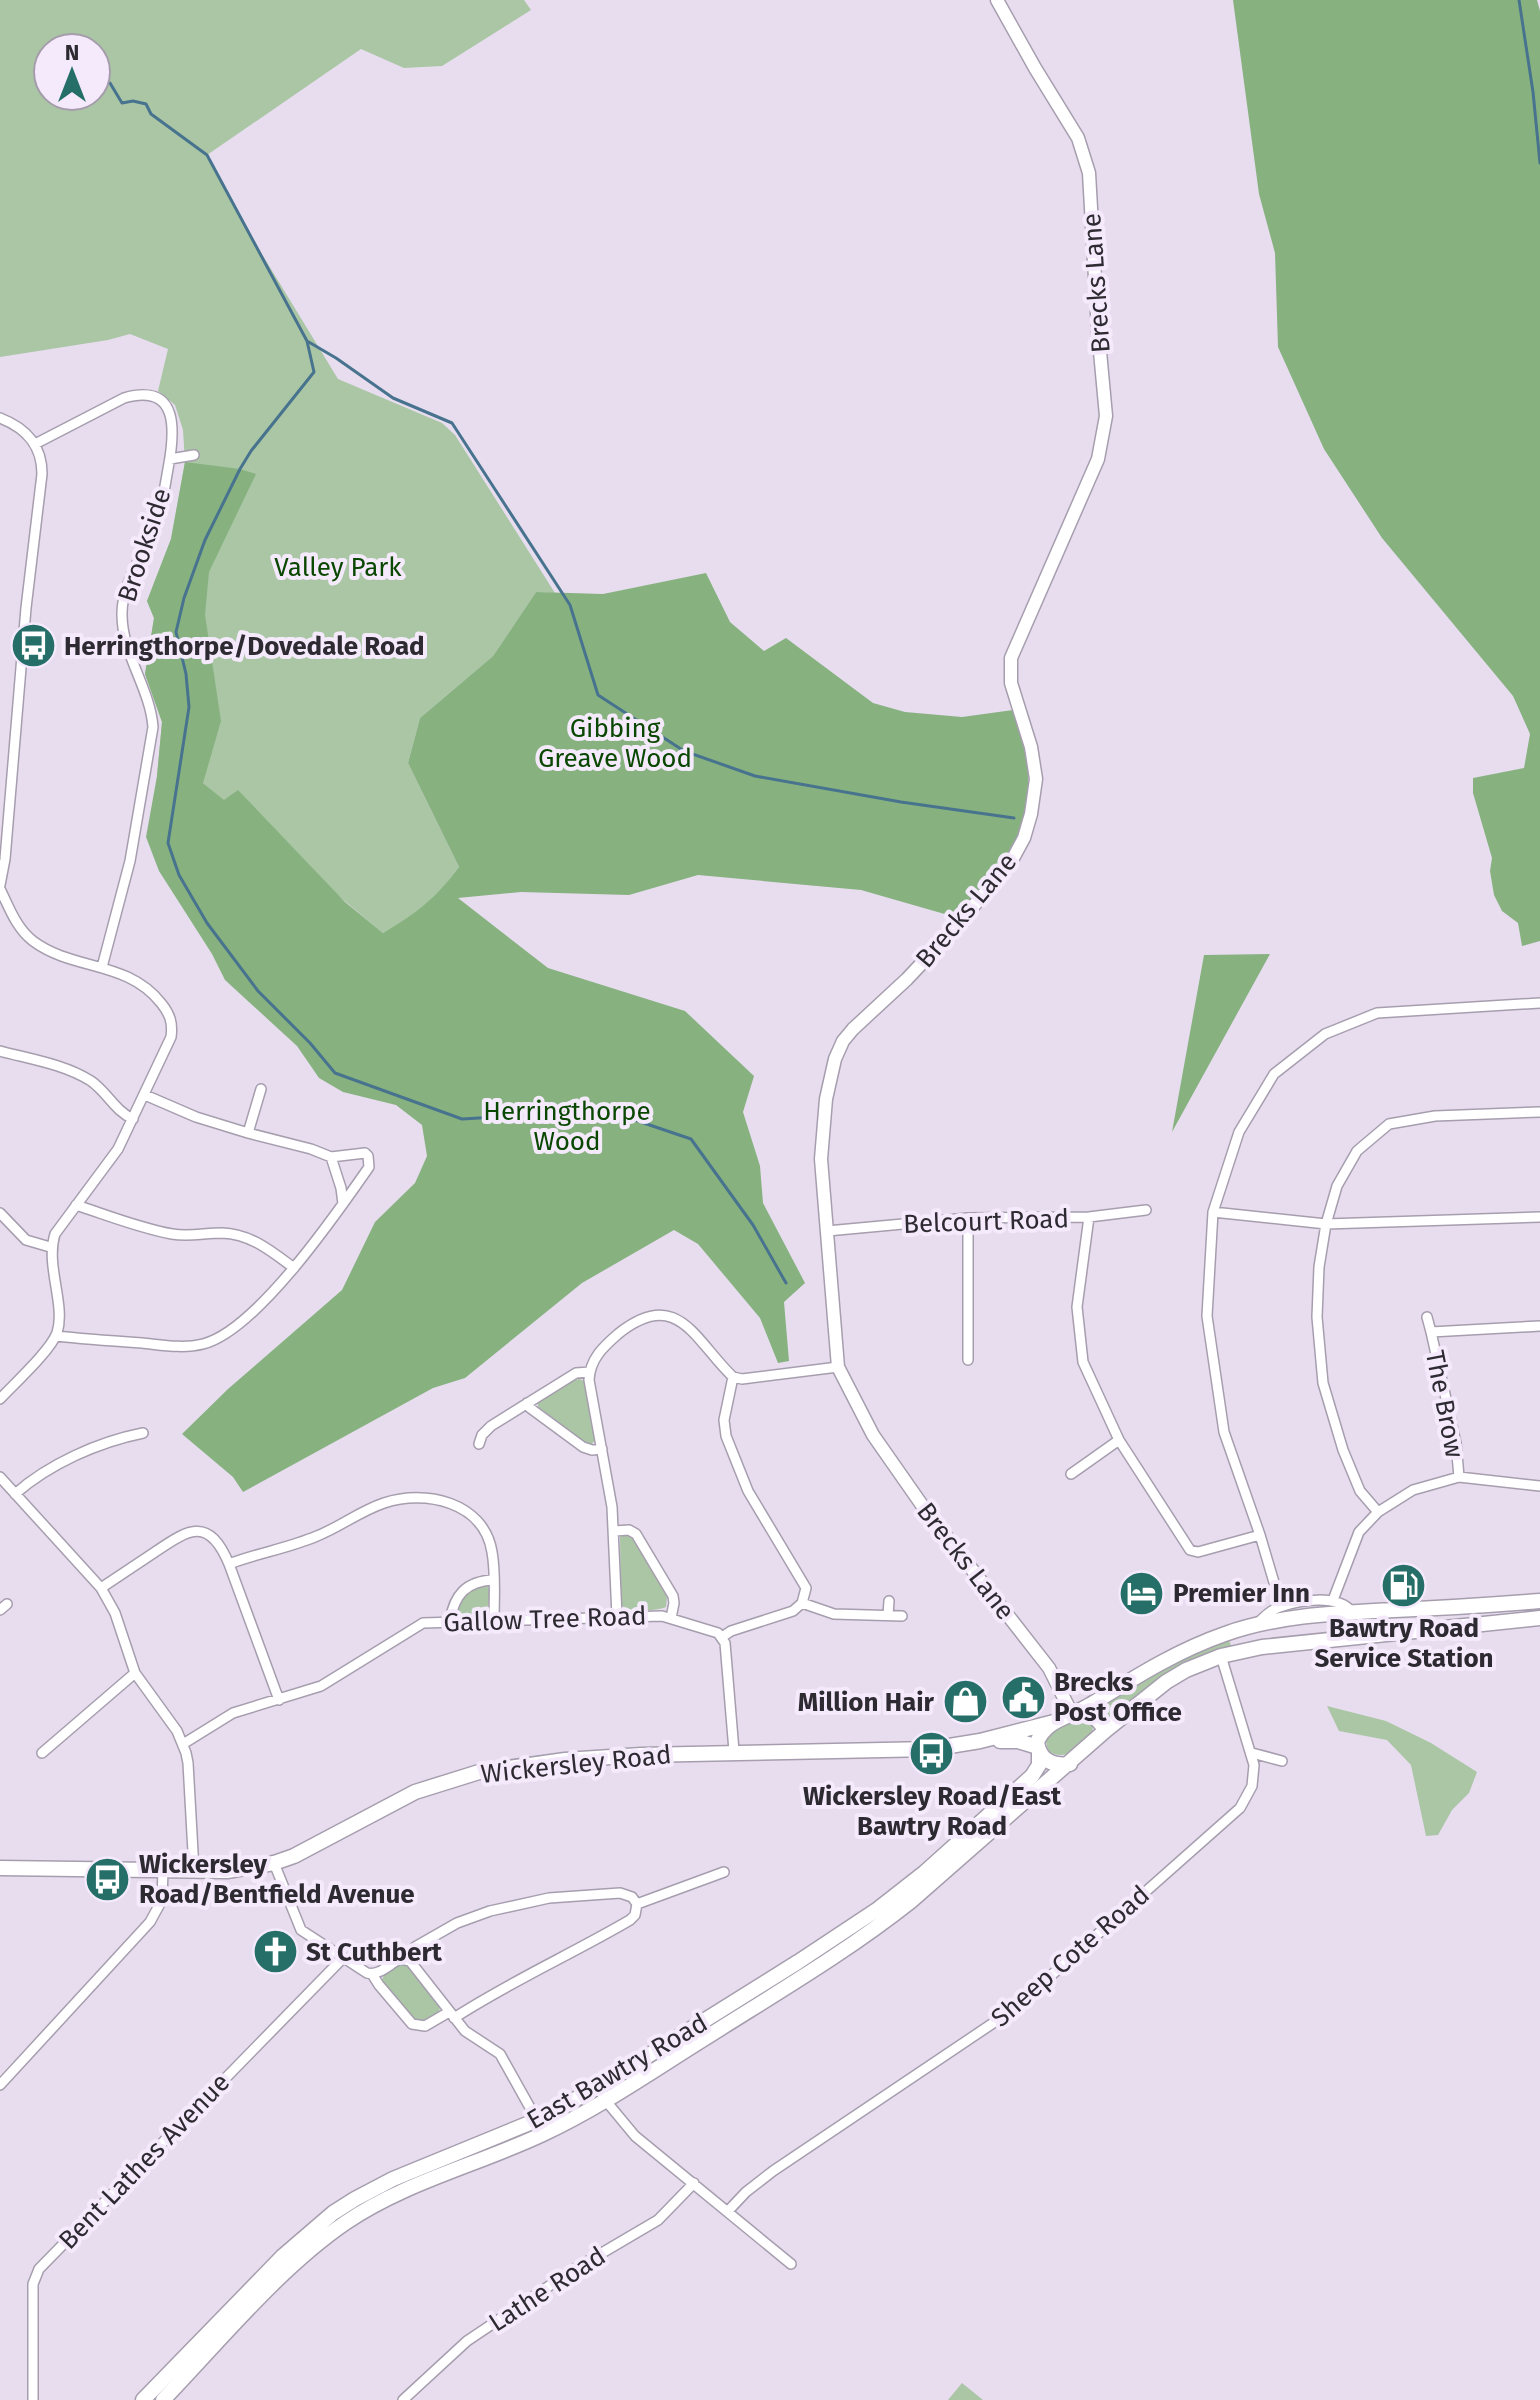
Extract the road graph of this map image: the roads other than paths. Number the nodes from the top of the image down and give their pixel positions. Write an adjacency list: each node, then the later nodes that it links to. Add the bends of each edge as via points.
1 (997, 0): 25 (street, Brecks Lane, via 1078,138 1089,173 1106,416 1098,459 1011,658 1011,683 1036,779 1024,838 1011,862 954,929 843,1041 829,1078 822,1130)
2 (0, 418): 3 (street, via 19,427)
3 (35, 444): 5 (street, Brookside, via 124,398 149,395 172,415); 6 (street, via 42,474)
4 (194, 455): 5 (street)
5 (170, 459): 7 (street, Brookside, via 158,517 121,611 124,637 153,727 130,861)
6 (0, 887): 7 (street, via 31,940)
7 (102, 967): 11 (street, via 145,987 173,1025)
8 (1540, 1003): 19 (street, via 1377,1013 1325,1034 1274,1074 1239,1132)
9 (0, 1051): 13 (street, via 76,1073)
10 (261, 1089): 14 (street)
11 (145, 1095): 13 (street); 14 (street)
12 (1540, 1112): 24 (street, via 1435,1116 1389,1124 1357,1151 1337,1186)
13 (133, 1119): 17 (street, via 108,1164)
14 (248, 1133): 15 (street)
15 (331, 1157): 16 (street); 16 (street, via 368,1156 369,1167)
16 (343, 1204): 27 (street)
17 (76, 1205): 26 (street); 27 (street, via 170,1233 250,1239)
18 (1146, 1210): 21 (street, Belcourt Road)
19 (1213, 1212): 24 (street); 49 (street, via 1209,1330 1224,1432)
20 (0, 1213): 26 (street, via 26,1240)
21 (1089, 1217): 23 (street, Belcourt Road); 39 (street, via 1077,1307 1083,1362)
22 (1540, 1217): 24 (street)
23 (968, 1218): 25 (street, Belcourt Road); 32 (street)
24 (1326, 1224): 47 (street, via 1317,1317 1323,1383 1360,1491)
25 (827, 1231): 33 (street, Brecks Lane)
26 (50, 1247): 31 (street)
27 (294, 1268): 31 (street, via 240,1322 204,1344)
28 (1427, 1317): 30 (street, The Brow)
29 (1540, 1326): 30 (street, The Brow)
30 (1431, 1332): 44 (street, The Brow)
31 (56, 1336): 36 (street)
32 (968, 1360)
33 (838, 1367): 35 (street); 72 (street, Brecks Lane, via 873,1435 924,1508)
34 (590, 1372): 35 (street, via 605,1345 628,1326 644,1317 668,1316 687,1325); 37 (street, via 576,1373); 41 (street)
35 (733, 1377): 56 (street, via 726,1436 748,1491 804,1582)
36 (0, 1399)
37 (527, 1403): 40 (street, via 486,1430); 41 (street, via 583,1447)
38 (143, 1433): 46 (street, via 93,1448)
39 (1119, 1440): 42 (street); 49 (street, via 1190,1550)
40 (479, 1444)
41 (602, 1449): 48 (street)
42 (1071, 1474)
43 (0, 1477): 46 (street)
44 (1459, 1477): 45 (street); 47 (street, via 1413,1490)
45 (1540, 1486)
46 (15, 1494): 52 (street)
47 (1378, 1512): 53 (street, via 1359,1532)
48 (615, 1531): 60 (street); 62 (street, via 636,1534 673,1596)
49 (1260, 1535): 57 (street)
50 (229, 1564): 51 (street, via 320,1535 380,1504 426,1497 457,1505 477,1521 490,1543); 52 (street, via 213,1537 190,1531); 71 (street)
51 (494, 1580): 64 (street); 65 (street, via 468,1587 454,1603)
52 (101, 1588): 70 (street)
53 (1333, 1600): 57 (street); 58 (street)
54 (889, 1601): 59 (street)
55 (1540, 1601): 58 (main road, Wickersley Road)
56 (802, 1603): 59 (street, via 834,1614); 67 (street)
57 (1281, 1606): 66 (street)
58 (1353, 1612): 66 (main road, Wickersley Road); 68 (main road, via 1367,1622)
59 (888, 1615): 61 (street)
60 (617, 1616): 62 (street, Gallow Tree Road); 64 (street, Gallow Tree Road)
61 (902, 1616)
62 (671, 1618): 67 (street, Gallow Tree Road)
63 (1540, 1618): 68 (main road, East Bawtry Road)
64 (494, 1620): 65 (street, Gallow Tree Road)
65 (450, 1621): 71 (street, Gallow Tree Road, via 423,1623 321,1686)
66 (1257, 1624): 72 (main road, Wickersley Road, via 1173,1655)
67 (722, 1637): 78 (street)
68 (1361, 1637): 69 (main road, East Bawtry Road)
69 (1221, 1656): 74 (main road, East Bawtry Road, via 1166,1682); 80 (street, Sheep Cote Road)
70 (135, 1673): 76 (street); 79 (street)
71 (279, 1700): 76 (street, Gallow Tree Road, via 233,1713)
72 (1079, 1711): 73 (main road, Wickersley Road); 74 (main road)
73 (1054, 1722): 75 (main road, Wickersley Road); 77 (main road, East Bawtry Road, via 1040,1735)
74 (1106, 1730): 82 (main road, East Bawtry Road)
75 (980, 1741): 77 (main road, Wickersley Road, via 1018,1741); 78 (main road, Wickersley Road, via 931,1749)
76 (183, 1744): 86 (street)
77 (1038, 1749): 82 (main road, Wickersley Road, via 1049,1762); 94 (main road, East Bawtry Road, via 1039,1765 1032,1776 878,1909)
78 (734, 1751): 83 (main road, Wickersley Road, via 565,1760 479,1772 415,1792)
79 (42, 1753)
80 (1252, 1753): 81 (street); 98 (street, Sheep Cote Road, via 1252,1786 1240,1808 1011,2011 773,2171)
81 (1282, 1761)
82 (1070, 1764): 95 (main road, East Bawtry Road, via 887,1920)
83 (274, 1863): 86 (main road, Wickersley Road); 89 (street, via 301,1930)
84 (0, 1868): 85 (main road, Wickersley Road)
85 (163, 1870): 86 (main road, Wickersley Road); 93 (street, via 162,1900 150,1922)
86 (194, 1870)
87 (724, 1872): 88 (street)
88 (637, 1904): 90 (street, via 626,1894 607,1893 490,1911 415,1947); 92 (street, via 630,1920)
89 (342, 1959): 91 (street); 100 (street, Bent Lathes Avenue, via 39,2269 33,2284)
90 (406, 1959): 91 (street); 92 (street)
91 (372, 1974): 92 (street, via 412,2024 425,2026)
92 (452, 2015): 96 (street, via 465,2031 500,2054)
93 (0, 2085)
94 (598, 2087): 95 (street); 96 (main road, East Bawtry Road)
95 (606, 2101): 96 (main road, East Bawtry Road); 97 (street, via 635,2136)
96 (540, 2127): 101 (main road, East Bawtry Road, via 393,2179 333,2213 283,2256); 102 (main road, East Bawtry Road, via 344,2223 274,2283)
97 (694, 2183): 98 (street); 103 (street, Lathe Road, via 658,2220 467,2341)
98 (728, 2211): 99 (street)
99 (791, 2264)
100 (33, 2400)
101 (143, 2400)
102 (163, 2400)
103 (403, 2400)

